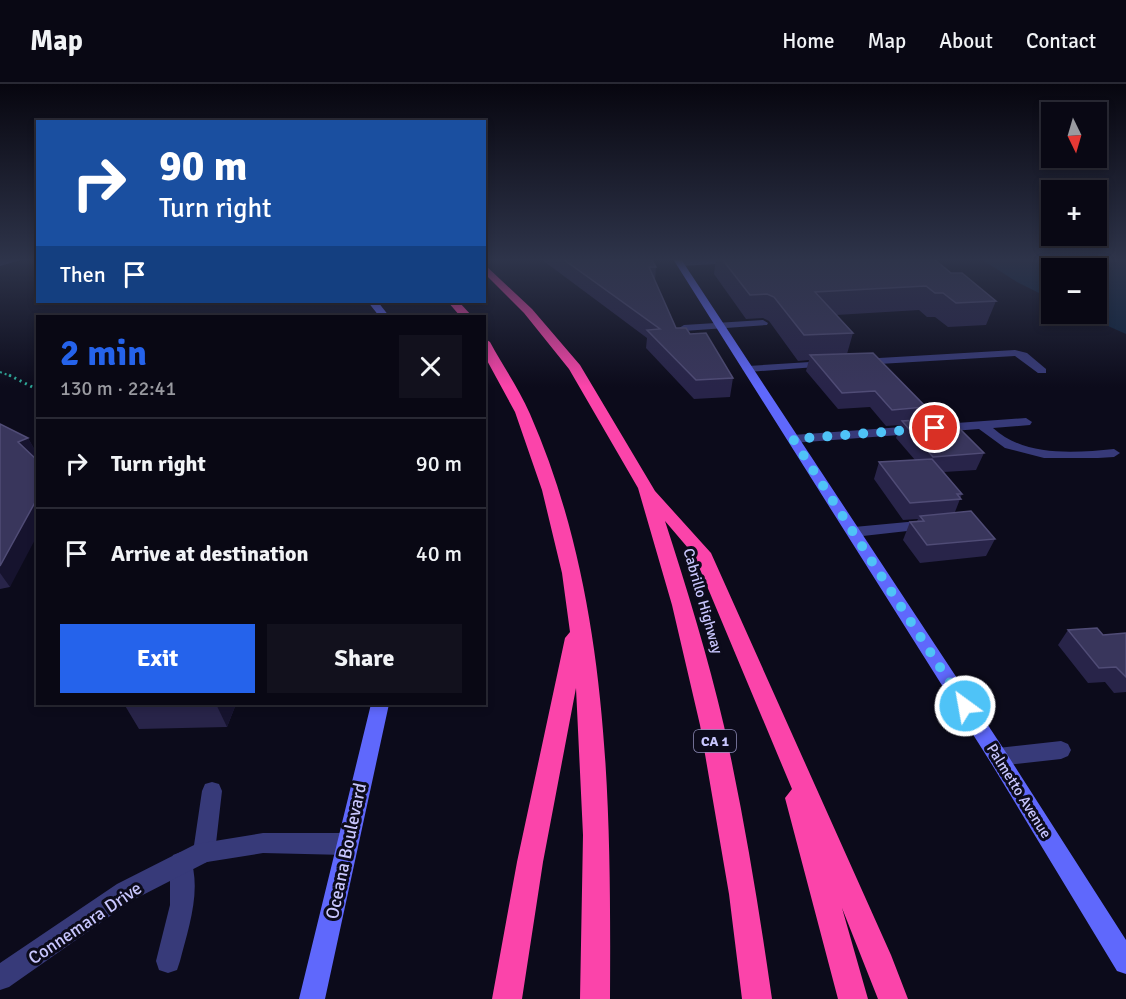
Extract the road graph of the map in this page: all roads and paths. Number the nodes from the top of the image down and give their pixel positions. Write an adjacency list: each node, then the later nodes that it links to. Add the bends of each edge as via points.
1 (520, 302): 19 (highway, Cabrillo Highway / CA 1, via 575,368)
2 (704, 302): 8 (street, Palmetto Avenue)
3 (374, 303): 5 (street)
4 (454, 303): 6 (highway)
5 (383, 315)
6 (465, 315)
7 (763, 323): 8 (street)
8 (720, 326): 9 (street); 11 (street, Palmetto Avenue)
9 (684, 328)
10 (486, 346): 22 (highway, via 517,400 540,456 561,528)
11 (748, 369): 12 (street, via 1015,353); 17 (street, Palmetto Avenue)
12 (1042, 371)
13 (0, 372): 14 (path)
14 (36, 389)
15 (1026, 422): 16 (street)
16 (982, 425): 17 (street); 18 (street, via 1007,443 1030,450 1073,457)
17 (793, 439): 21 (street, Palmetto Avenue)
18 (1114, 453)
19 (646, 488): 23 (highway, via 702,553); 37 (highway, Cabrillo Highway / CA 1, via 682,605 712,725 743,894)
20 (943, 524): 21 (street)
21 (854, 532): 26 (street, Palmetto Avenue)
22 (578, 622): 35 (highway); 36 (highway, via 595,829)
23 (735, 625): 38 (highway, via 804,817); 39 (highway)
24 (380, 705): 28 (street, Oceana Boulevard)
25 (1061, 750): 26 (street)
26 (998, 757): 32 (street, Palmetto Avenue)
27 (212, 791): 29 (street)
28 (346, 844): 29 (street, Connemara Drive, via 263,843); 34 (street, Oceana Boulevard)
29 (204, 852): 30 (street, Connemara Drive)
30 (181, 864): 31 (street, via 182,905); 33 (street, Connemara Drive, via 125,892)
31 (168, 962)
32 (1126, 962)
33 (0, 978)
34 (312, 999)
35 (507, 999)
36 (595, 999)
37 (757, 999)
38 (853, 999)
39 (893, 999)

